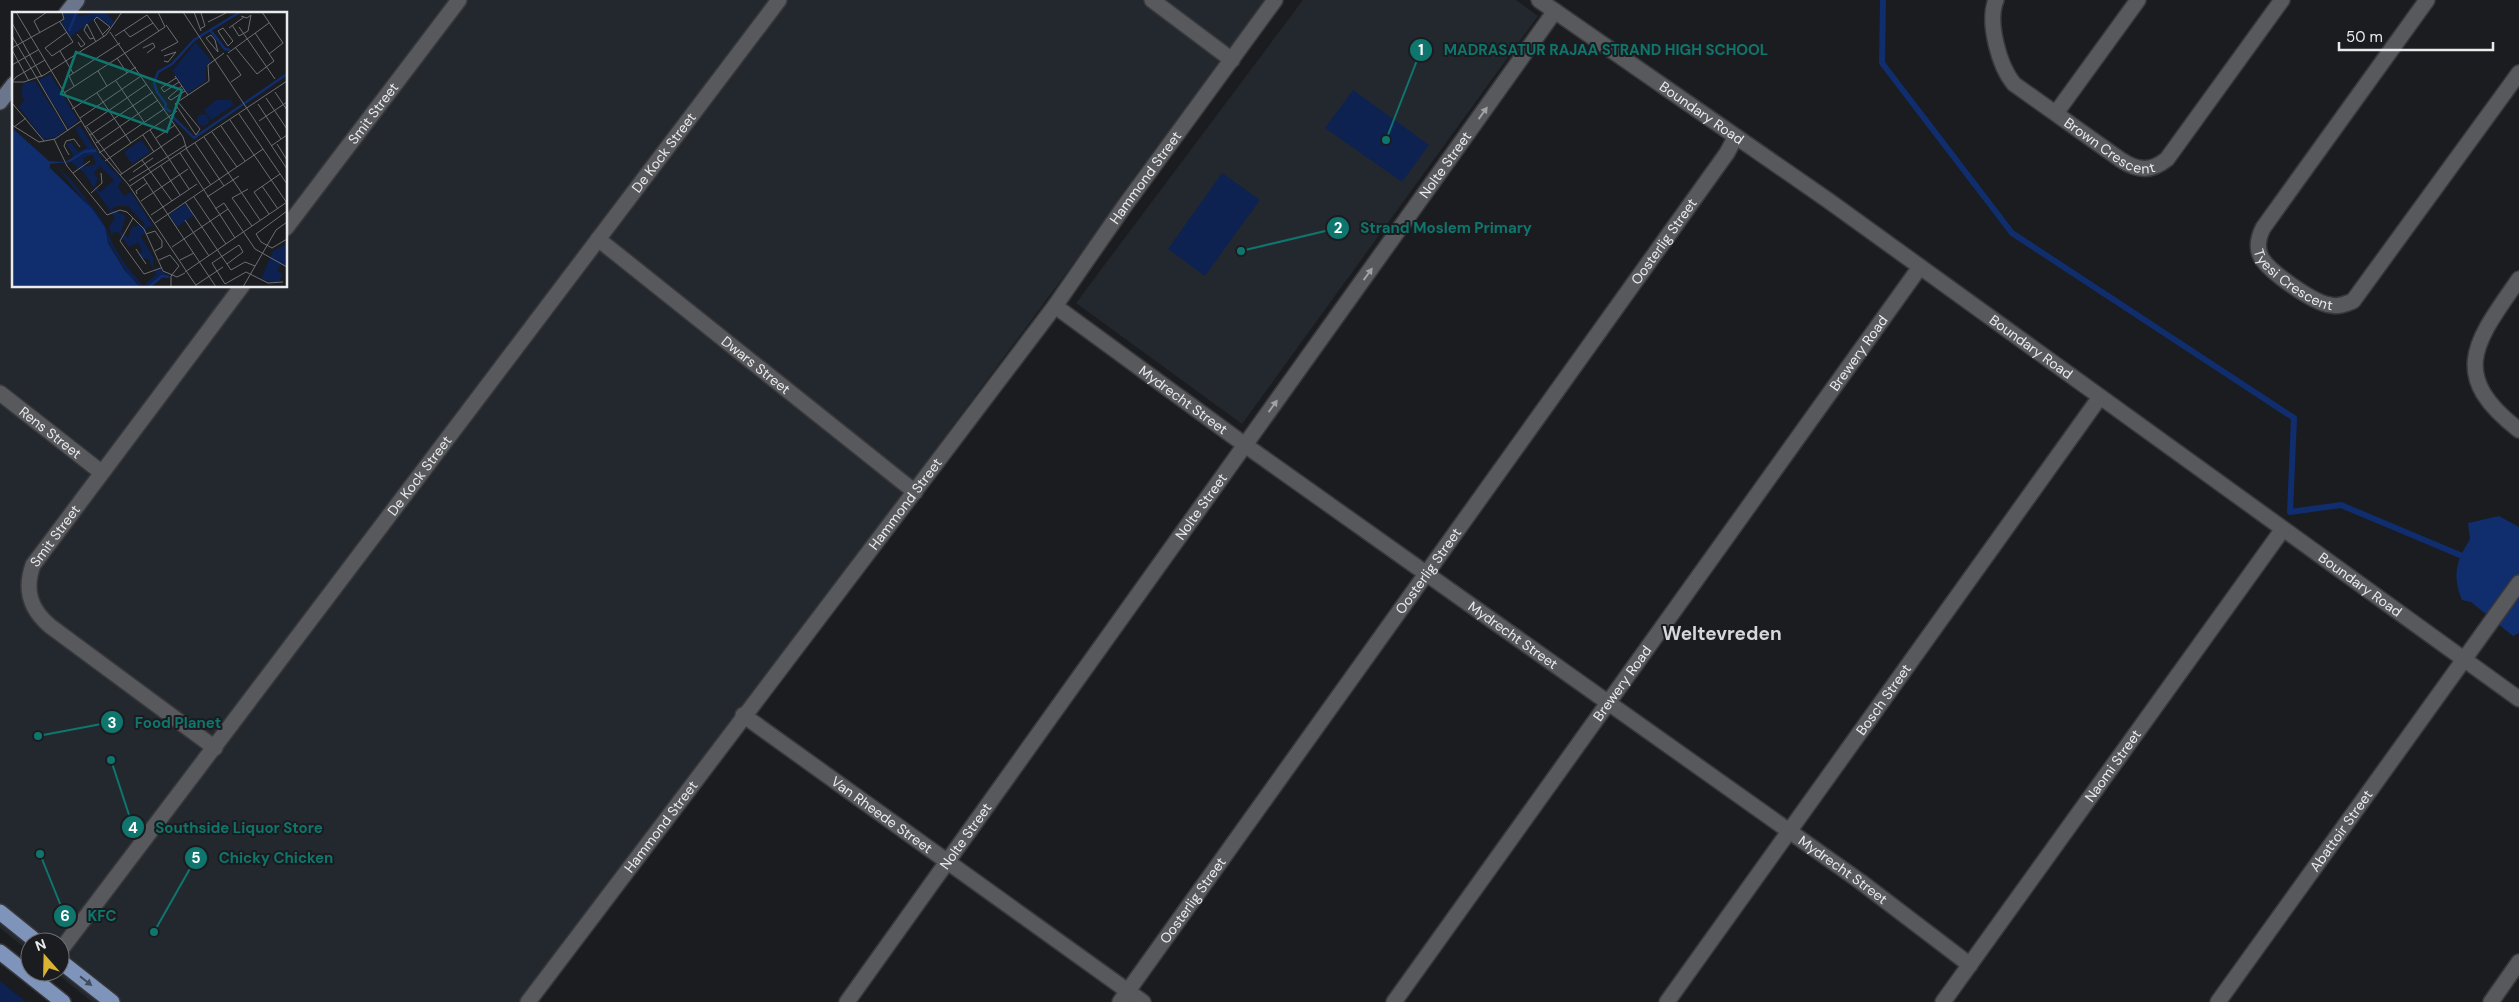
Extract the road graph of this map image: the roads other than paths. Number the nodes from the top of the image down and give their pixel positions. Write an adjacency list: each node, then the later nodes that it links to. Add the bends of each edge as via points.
1 (77, 0): 12 (street)
2 (458, 0): 19 (street, Smit Street)
3 (779, 0): 20 (street, De Kock Street)
4 (1152, 0): 13 (street)
5 (1275, 0): 13 (street, Hammond Street)
6 (1539, 0): 11 (street, Boundary Road)
7 (1996, 0): 17 (street, via 1994,24 2005,73 2014,84)
8 (2138, 0): 17 (street, Brown Crescent)
9 (2282, 0): 17 (street, Brown Crescent, via 2167,158 2157,167 2133,168)
10 (2427, 0): 14 (street, Tyesi Crescent, via 2263,228 2258,248 2270,269 2318,302 2341,306 2353,301)
11 (1556, 11): 18 (street, Boundary Road); 28 (street, Nolte Street, one-way to 11)
12 (68, 12)
13 (1232, 60): 24 (street, Hammond Street)
14 (2519, 73)
15 (12, 87): 16 (street)
16 (0, 102)
17 (2056, 113)
18 (1735, 138): 21 (street, Boundary Road); 32 (street, Oosterlig Street)
19 (288, 225)
20 (598, 239): 30 (street, Dwars Street); 38 (street, De Kock Street)
21 (1920, 267): 26 (street, Boundary Road); 36 (street, Brewery Road)
22 (2519, 279): 27 (street, via 2486,325 2478,343 2476,359 2476,377 2485,397 2498,414)
23 (240, 288): 29 (street, Smit Street)
24 (1055, 306): 28 (street, Mydrecht Street); 30 (street, Hammond Street)
25 (0, 393): 29 (street, Rens Street)
26 (2100, 397): 31 (street, Boundary Road); 39 (street, Bosch Street)
27 (2519, 430)
28 (1245, 445): 32 (street, Mydrecht Street); 40 (street, Nolte Street)
29 (101, 472): 38 (street, Smit Street, via 33,566 28,587 34,609 50,626)
30 (915, 492): 37 (street, Hammond Street)
31 (2282, 529): 34 (street, Boundary Road); 47 (street, Naomi Street)
32 (1426, 574): 36 (street, Mydrecht Street); 50 (street, Oosterlig Street)
33 (2519, 583): 34 (street, Abattoir Street)
34 (2464, 659): 35 (street, Boundary Road); 59 (street, Abattoir Street)
35 (2519, 699)
36 (1608, 702): 39 (street, Mydrecht Street); 56 (street, Brewery Road)
37 (744, 715): 40 (street, Van Rheede Street); 53 (street, Hammond Street)
38 (215, 748): 43 (street, De Kock Street)
39 (1790, 831): 47 (street, Mydrecht Street); 57 (street, Bosch Street)
40 (947, 861): 50 (street, Van Rheede Street); 54 (street, Nolte Street)
41 (0, 912): 42 (main road)
42 (24, 932)
43 (70, 938)
44 (0, 952): 46 (main road)
45 (2519, 962): 60 (street)
46 (20, 964)
47 (1970, 965): 58 (street, Naomi Street)
48 (70, 969): 52 (main road, one-way to 52)
49 (44, 982): 51 (main road)
50 (1123, 996): 55 (street, Van Rheede Street)
51 (62, 1002)
52 (112, 1002)
53 (528, 1002)
54 (847, 1002)
55 (1143, 1002)
56 (1394, 1002)
57 (1667, 1002)
58 (1944, 1002)
59 (2218, 1002)
60 (2491, 1002)

